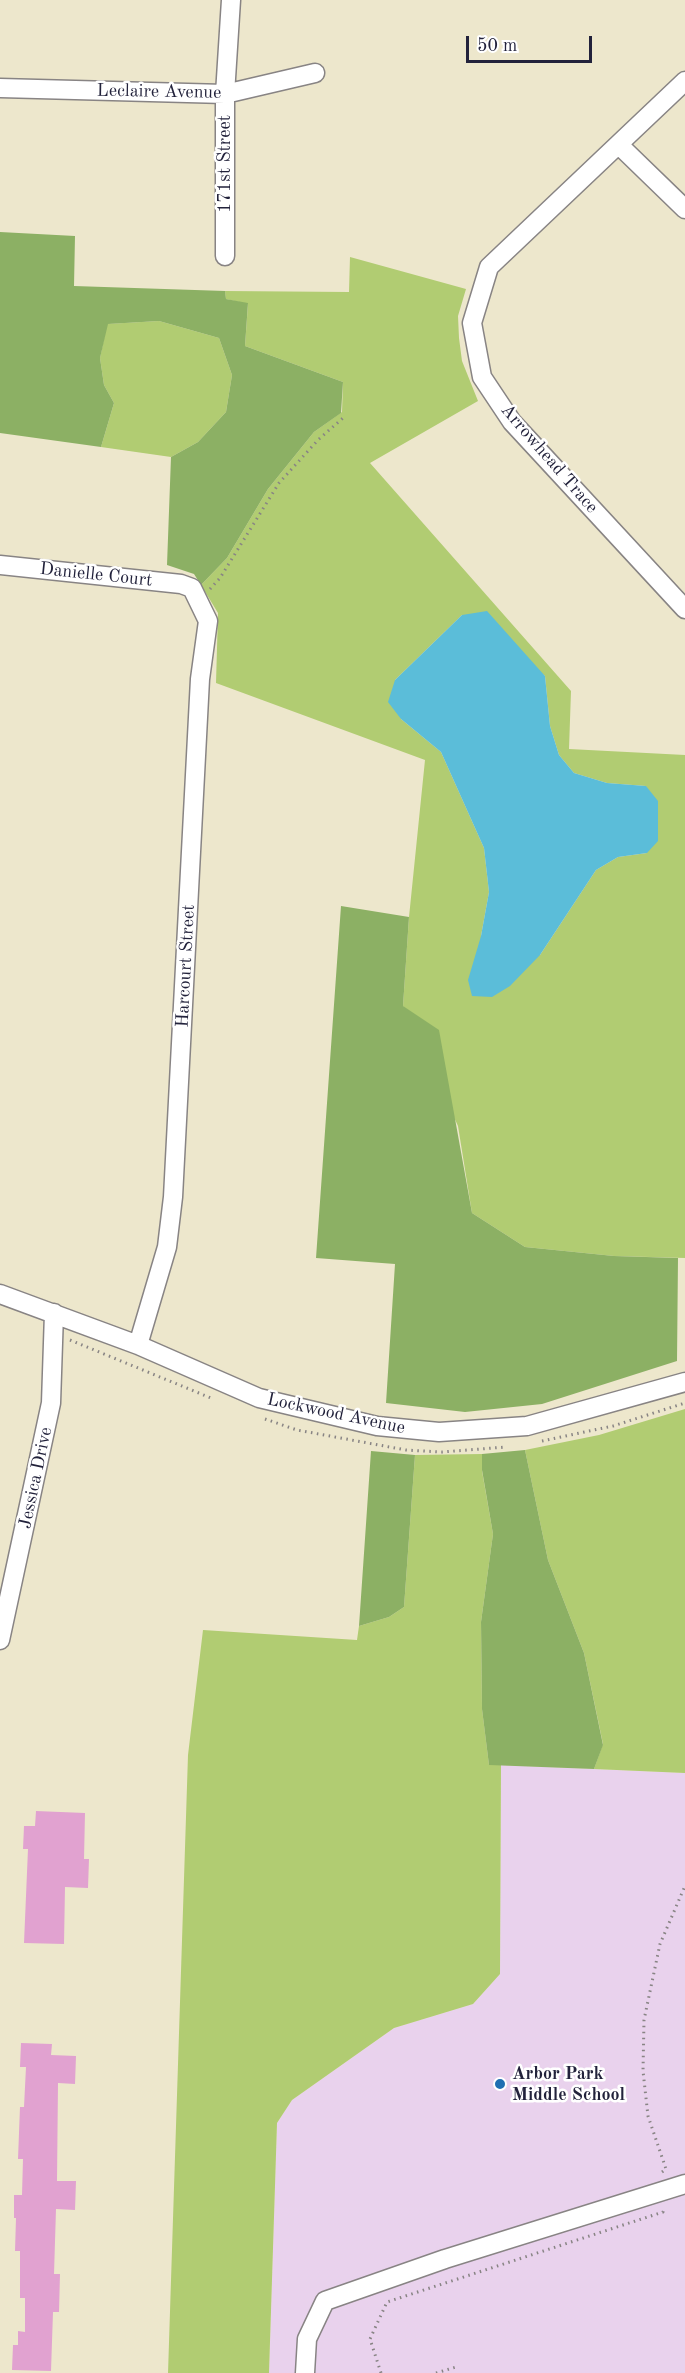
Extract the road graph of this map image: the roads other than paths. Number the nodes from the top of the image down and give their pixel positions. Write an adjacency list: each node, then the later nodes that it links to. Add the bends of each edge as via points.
1 (231, 0): 5 (street, 171st Street)
2 (315, 73): 5 (street, Leclaire Avenue)
3 (685, 81): 6 (street, Arrowhead Trace)
4 (0, 88): 5 (street, Leclaire Avenue)
5 (225, 94): 8 (street, 171st Street)
6 (619, 145): 7 (street); 11 (street, Arrowhead Trace, via 489,267 472,323 482,377 512,422)
7 (685, 209)
8 (225, 256)
9 (0, 565): 10 (street, Danielle Court, via 181,584)
10 (195, 594): 14 (street, Harcourt Street, via 208,621 200,680 173,1197 167,1248)
11 (685, 609)
12 (0, 1294): 13 (street, Lockwood Avenue)
13 (54, 1313): 14 (street, Lockwood Avenue); 16 (street, Jessica Drive, via 51,1403)
14 (138, 1345): 15 (street, Lockwood Avenue, via 259,1398 377,1426 439,1432 527,1426)
15 (685, 1382)
16 (0, 1640)
17 (685, 2184): 18 (street, via 325,2301 307,2339)
18 (305, 2373)

